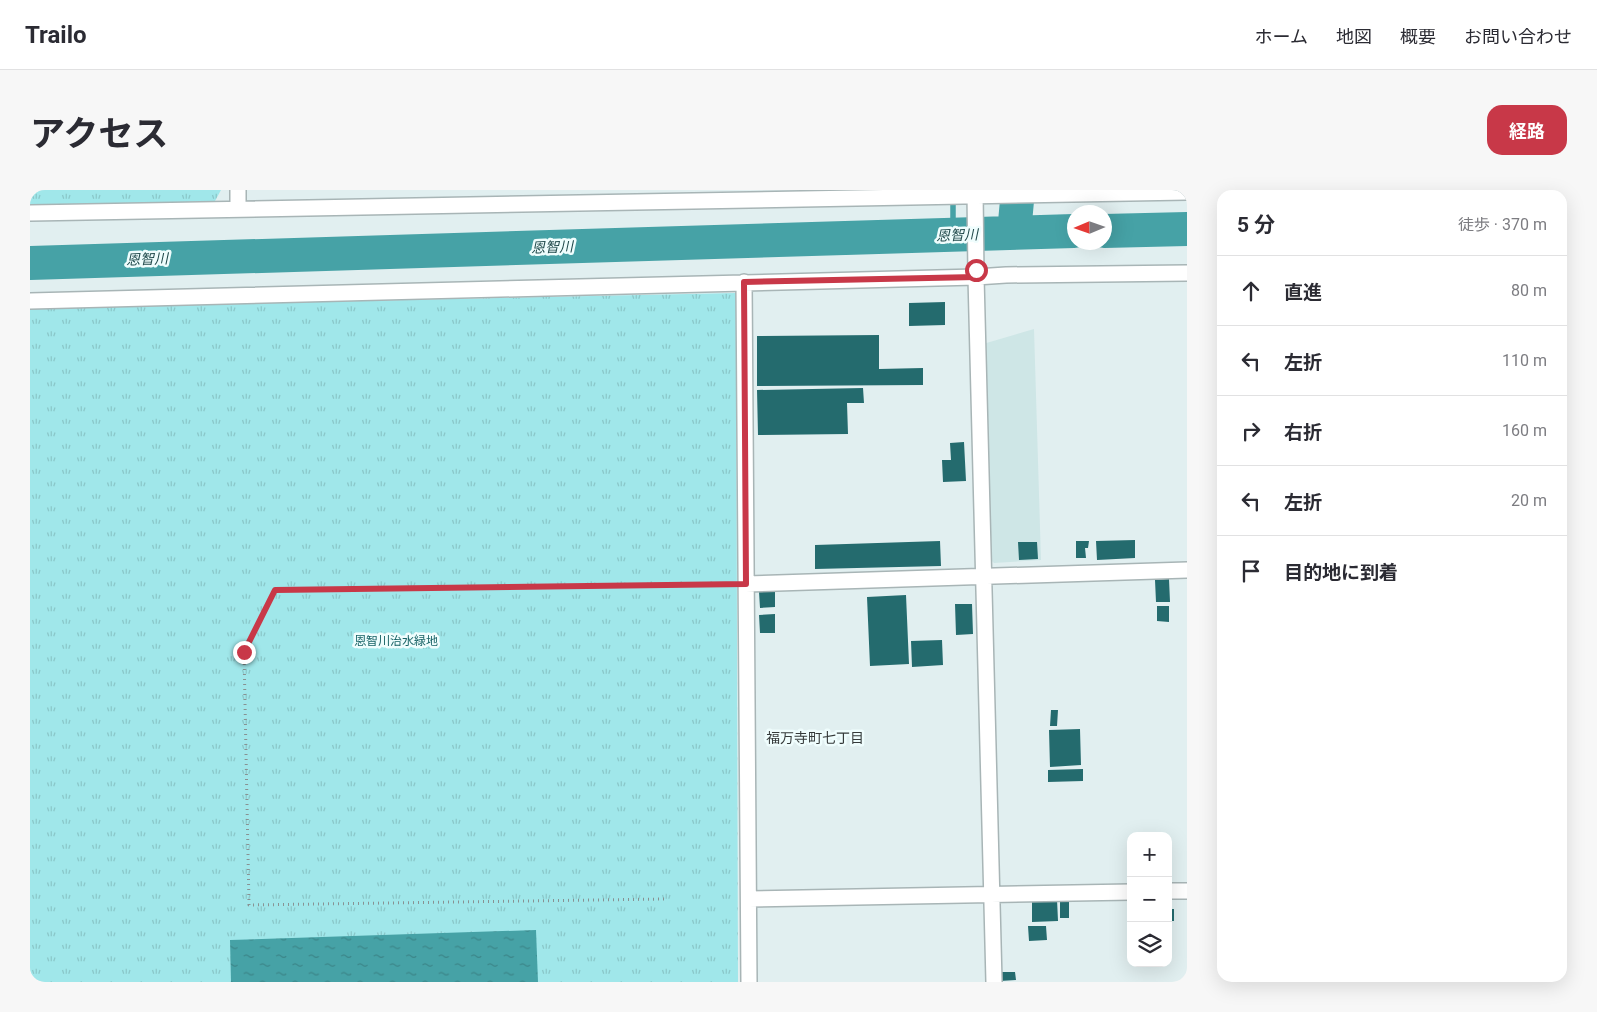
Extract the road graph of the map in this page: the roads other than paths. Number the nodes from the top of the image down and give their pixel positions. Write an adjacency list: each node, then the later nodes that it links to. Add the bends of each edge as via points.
1 (238, 190): 5 (street)
2 (1187, 192): 3 (street)
3 (1031, 193): 4 (street)
4 (975, 197): 5 (street); 8 (street)
5 (238, 208): 6 (street)
6 (30, 213)
7 (1187, 273): 8 (street)
8 (976, 274): 9 (street); 12 (street)
9 (744, 282): 10 (street); 13 (street)
10 (30, 300)
11 (1187, 570): 12 (street)
12 (983, 577): 13 (street); 17 (street)
13 (746, 584): 18 (street)
14 (1172, 891): 15 (street)
15 (1187, 891)
16 (1127, 892): 17 (street)
17 (993, 895): 18 (street); 20 (street)
18 (749, 900): 19 (street)
19 (749, 982)
20 (994, 982)

